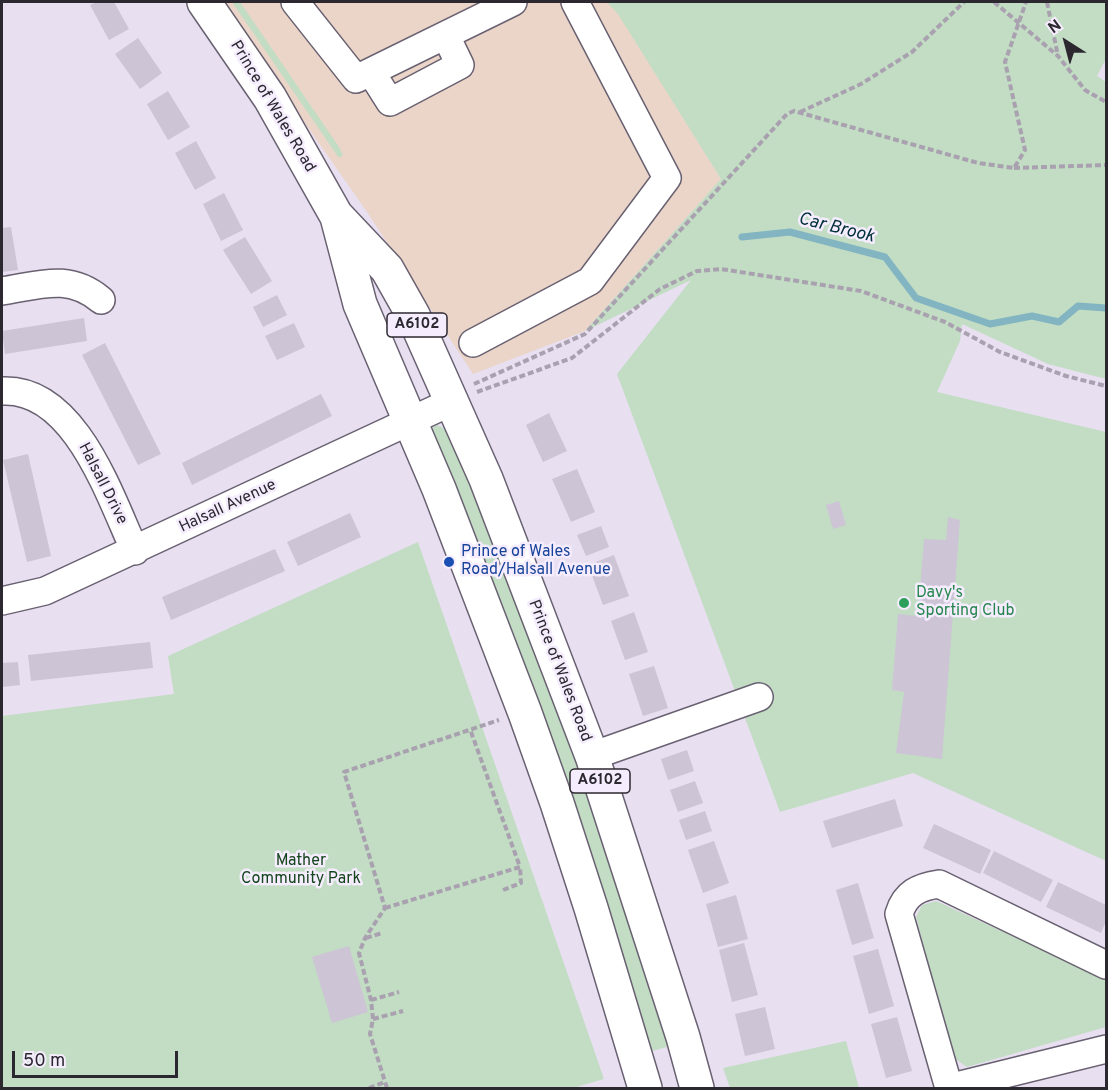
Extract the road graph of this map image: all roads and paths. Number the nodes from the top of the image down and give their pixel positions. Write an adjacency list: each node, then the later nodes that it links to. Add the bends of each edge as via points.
1 (204, 2): 17 (highway, Prince of Wales Road / A6102, via 270,98)
2 (295, 2): 12 (street, via 356,79)
3 (513, 2): 10 (street)
4 (575, 2): 20 (street, via 667,178 590,281)
5 (964, 2): 14 (path, via 912,52 861,84)
6 (994, 2): 9 (path)
7 (1026, 2): 9 (path)
8 (1047, 2): 11 (path)
9 (1018, 22): 11 (path); 16 (path, via 1005,62 1025,150)
10 (446, 36): 12 (street); 12 (street, via 459,65 379,106)
11 (1059, 57): 13 (path, via 1085,90)
12 (371, 72)
13 (1107, 102)
14 (799, 112): 16 (path, via 978,163); 23 (path, via 788,114 585,334)
15 (1107, 165): 16 (path)
16 (1014, 168)
17 (336, 214): 23 (highway, Prince of Wales Road / A6102, via 387,268); 24 (highway, Prince of Wales Road / A6102, via 360,304)
18 (2, 291): 19 (street, via 66,282 89,290)
19 (101, 300)
20 (473, 343)
21 (1107, 386): 23 (path, via 1000,352 945,322 861,291 721,269 697,271 660,289 572,358)
22 (2, 391): 25 (street, Halsall Drive, via 32,397 69,424 87,447)
23 (450, 398): 24 (street, Halsall Avenue); 30 (highway, Prince of Wales Road / A6102, via 486,479)
24 (411, 421): 25 (street, Halsall Avenue); 28 (highway, Prince of Wales Road / A6102)
25 (135, 551): 26 (street, Halsall Avenue, via 45,591)
26 (2, 601)
27 (759, 697): 30 (street)
28 (525, 713): 29 (path); 47 (highway, Prince of Wales Road / A6102, via 588,897)
29 (470, 729): 31 (path); 33 (path, via 345,772)
30 (592, 756): 48 (highway, Prince of Wales Road / A6102)
31 (520, 867): 32 (path, via 521,883); 33 (path)
32 (502, 890)
33 (385, 908): 35 (path)
34 (382, 933): 35 (path)
35 (365, 938): 38 (path, via 359,953)
36 (1107, 965): 44 (street, via 939,884 911,893 899,914)
37 (399, 992): 38 (path)
38 (371, 1000): 40 (path)
39 (403, 1011): 40 (path)
40 (373, 1019): 42 (path, via 370,1034)
41 (1107, 1049): 43 (street)
42 (385, 1082): 45 (path); 46 (path)
43 (990, 1083): 44 (street)
44 (948, 1088)
45 (369, 1089)
46 (387, 1089)
47 (645, 1089)
48 (697, 1089)

